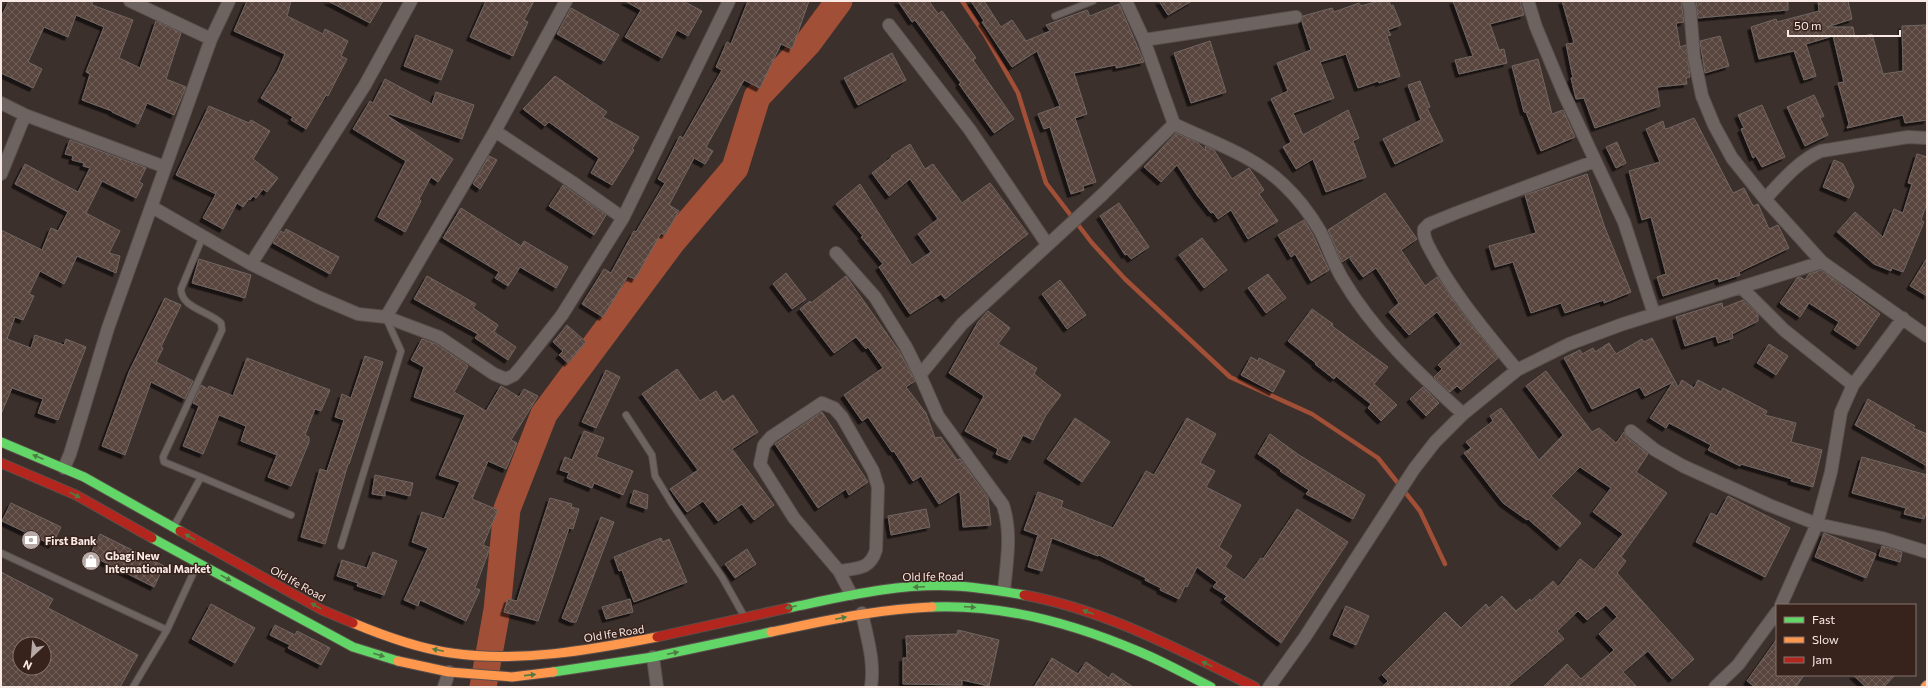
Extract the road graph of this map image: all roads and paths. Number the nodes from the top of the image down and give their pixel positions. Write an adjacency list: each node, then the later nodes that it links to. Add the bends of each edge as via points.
1 (130, 1): 13 (street)
2 (229, 1): 13 (street)
3 (411, 1): 30 (street, via 365,85)
4 (566, 1): 18 (street)
5 (729, 1): 25 (street)
6 (1093, 1): 10 (lane)
7 (1126, 1): 14 (street)
8 (1528, 1): 20 (street, via 1536,27)
9 (1688, 1): 23 (street, via 1694,57 1702,96 1732,158)
10 (1055, 16)
11 (1296, 17): 14 (street)
12 (889, 25): 27 (street, via 970,130)
13 (211, 39): 21 (street)
14 (1144, 40): 17 (street)
15 (1, 103): 16 (street)
16 (25, 115): 21 (street); 22 (street)
17 (1174, 124): 27 (street, via 1103,194); 39 (street, via 1259,164 1282,183 1320,231 1342,278 1381,333 1402,357)
18 (495, 131): 25 (street); 33 (street)
19 (1927, 138): 23 (street, via 1908,137 1821,151 1794,168)
20 (1596, 161): 32 (street, via 1624,222); 36 (street, via 1456,213 1429,224 1424,229 1424,238 1443,275)
21 (166, 167): 24 (street)
22 (1, 174)
23 (1765, 199): 29 (street)
24 (152, 207): 26 (street); 44 (street, via 108,328)
25 (623, 218): 33 (street, via 562,315 514,375 506,379 439,338)
26 (203, 236): 30 (street); 45 (lane, via 181,289 181,296 185,301 217,319 222,330 163,457 169,466)
27 (1047, 244): 37 (street, via 962,324)
28 (836, 253): 37 (street, via 875,297)
29 (1822, 262): 31 (street); 34 (street)
30 (251, 264): 33 (street, via 358,314)
31 (1742, 288): 32 (street); 38 (street, via 1784,330)
32 (1654, 314): 36 (street, via 1569,344)
33 (386, 317): 49 (lane, via 401,351)
34 (1903, 318): 35 (street); 38 (street)
35 (1927, 336)
36 (1517, 370): 39 (street)
37 (920, 375): 54 (street, via 938,416 1003,505 1008,521 1008,559)
38 (1853, 385): 47 (street, via 1841,412 1831,472)
39 (1463, 414): 73 (street, via 1435,442 1414,469 1305,637)
40 (626, 415): 59 (lane, via 652,455 655,476 722,577)
41 (1632, 431): 47 (street, via 1656,450 1683,466)
42 (1, 442): 44 (main road, Old Ife Road, one-way to 42)
43 (1, 463): 52 (main road, Old Ife Road, one-way to 52, via 76,495)
44 (64, 468): 48 (main road, Old Ife Road)
45 (200, 478): 46 (lane); 48 (lane)
46 (292, 515)
47 (1817, 524): 50 (street, via 1882,538); 56 (street)
48 (173, 527): 61 (main road, Old Ife Road, one-way to 48, via 322,610)
49 (341, 546)
50 (1927, 552)
51 (1, 553): 60 (lane)
52 (197, 563): 60 (lane); 61 (main road, Old Ife Road, one-way to 61)
53 (839, 571): 53 (street, via 865,567 874,558 878,487 873,472 842,417 834,408 822,403 771,437 764,445 760,464 794,518); 55 (street)
54 (1004, 590): 55 (main road, Old Ife Road, one-way to 55, via 952,586 901,588); 64 (main road, Old Ife Road, one-way to 54, via 1147,634 1084,610)
55 (851, 594): 59 (main road, Old Ife Road, one-way to 59)
56 (1781, 604)
57 (862, 613): 62 (main road, Old Ife Road, one-way to 57); 69 (street, via 871,651); 70 (main road, Old Ife Road, one-way to 70, via 952,606 1001,610 1079,629 1140,652)
58 (1776, 613): 74 (street, via 1738,665)
59 (744, 618): 63 (main road, Old Ife Road, via 651,639 579,650)
60 (167, 630): 66 (lane)
61 (358, 638): 63 (main road, Old Ife Road, one-way to 61, via 494,657 451,653 402,642); 65 (main road, Old Ife Road, one-way to 65, via 398,661)
62 (653, 657): 63 (main road, Old Ife Road, one-way to 62, via 583,669); 68 (street)
63 (512, 667): 65 (main road, Old Ife Road, via 491,676)
64 (1223, 671): 71 (main road); 72 (main road, Old Ife Road)
65 (449, 672): 67 (street)
66 (133, 687)
67 (444, 687)
68 (657, 687)
69 (871, 687)
70 (1210, 687)
71 (1215, 687)
72 (1255, 687)
73 (1269, 687)
74 (1715, 687)

